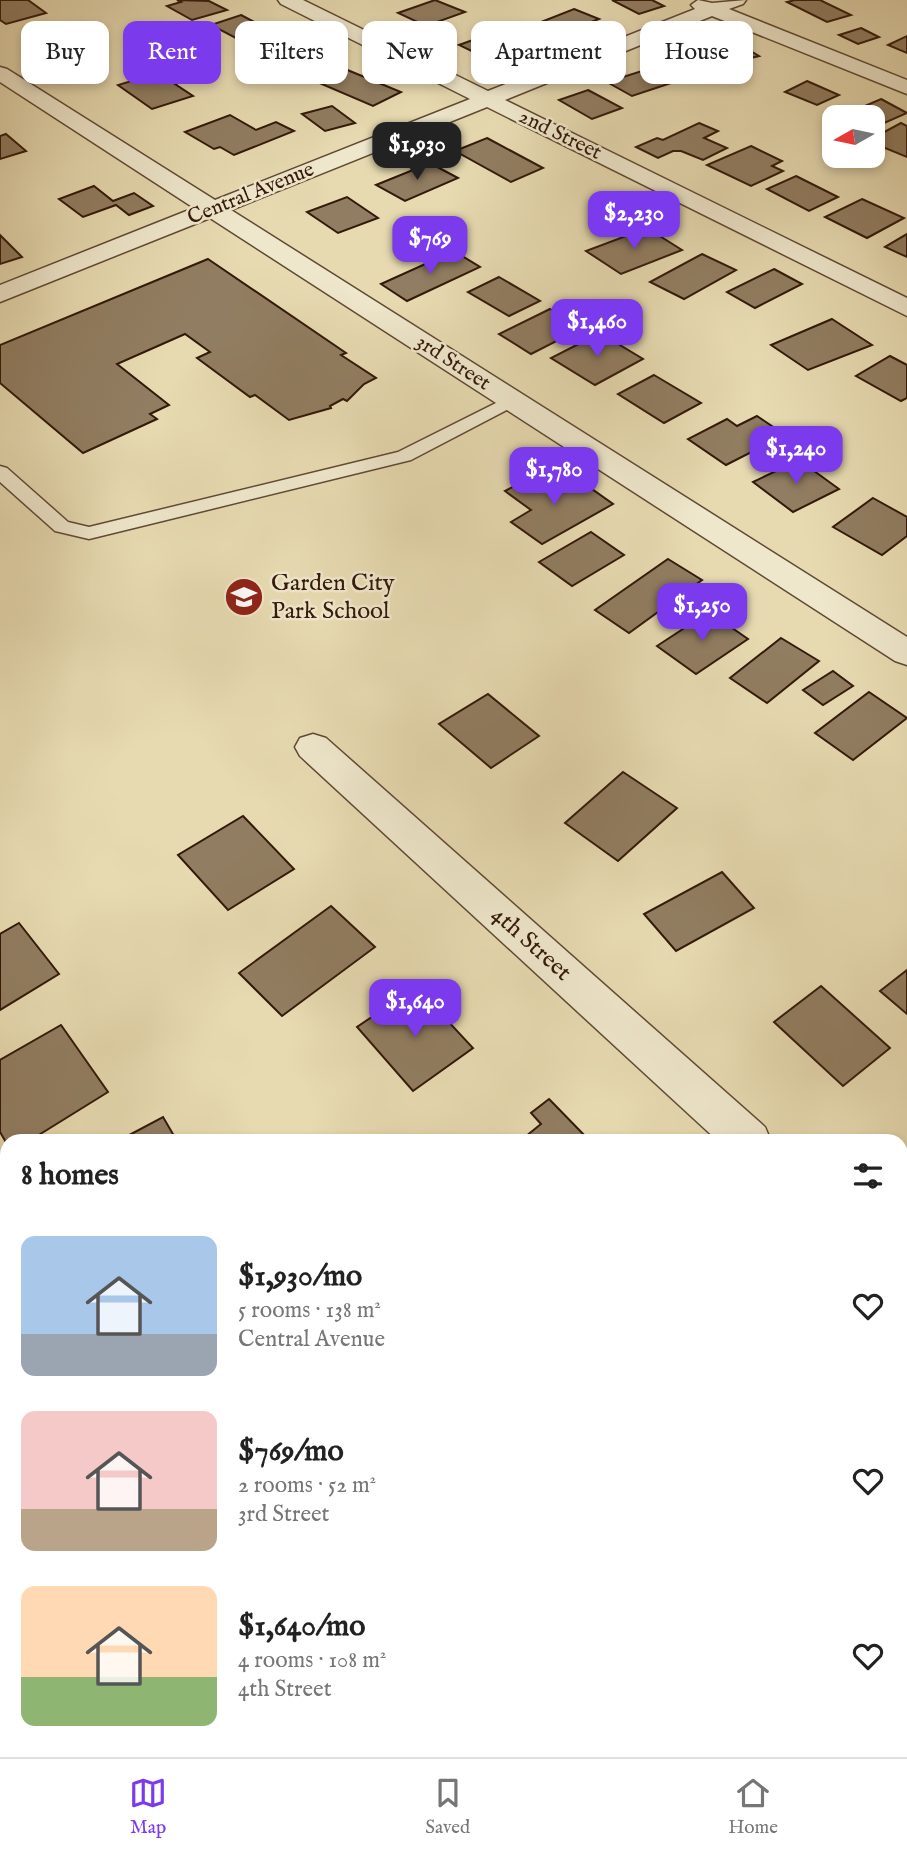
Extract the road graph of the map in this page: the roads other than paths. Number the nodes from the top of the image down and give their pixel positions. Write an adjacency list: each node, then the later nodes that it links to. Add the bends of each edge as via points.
1 (288, 0): 7 (street, 2nd Street)
2 (690, 0): 4 (street)
3 (736, 0): 4 (street, Central Avenue)
4 (713, 9): 6 (street); 7 (street, Central Avenue)
5 (0, 72): 8 (street, 3rd Street)
6 (907, 88)
7 (488, 100): 8 (street, Central Avenue); 10 (street, 2nd Street)
8 (214, 209): 9 (street, Central Avenue); 11 (street, 3rd Street)
9 (0, 294)
10 (907, 308)
11 (512, 400): 12 (lane, via 404,456 89,533 62,527); 13 (street, 3rd Street)
12 (0, 472)
13 (907, 653)
14 (313, 747): 15 (street, 4th Street)
15 (742, 1134)

